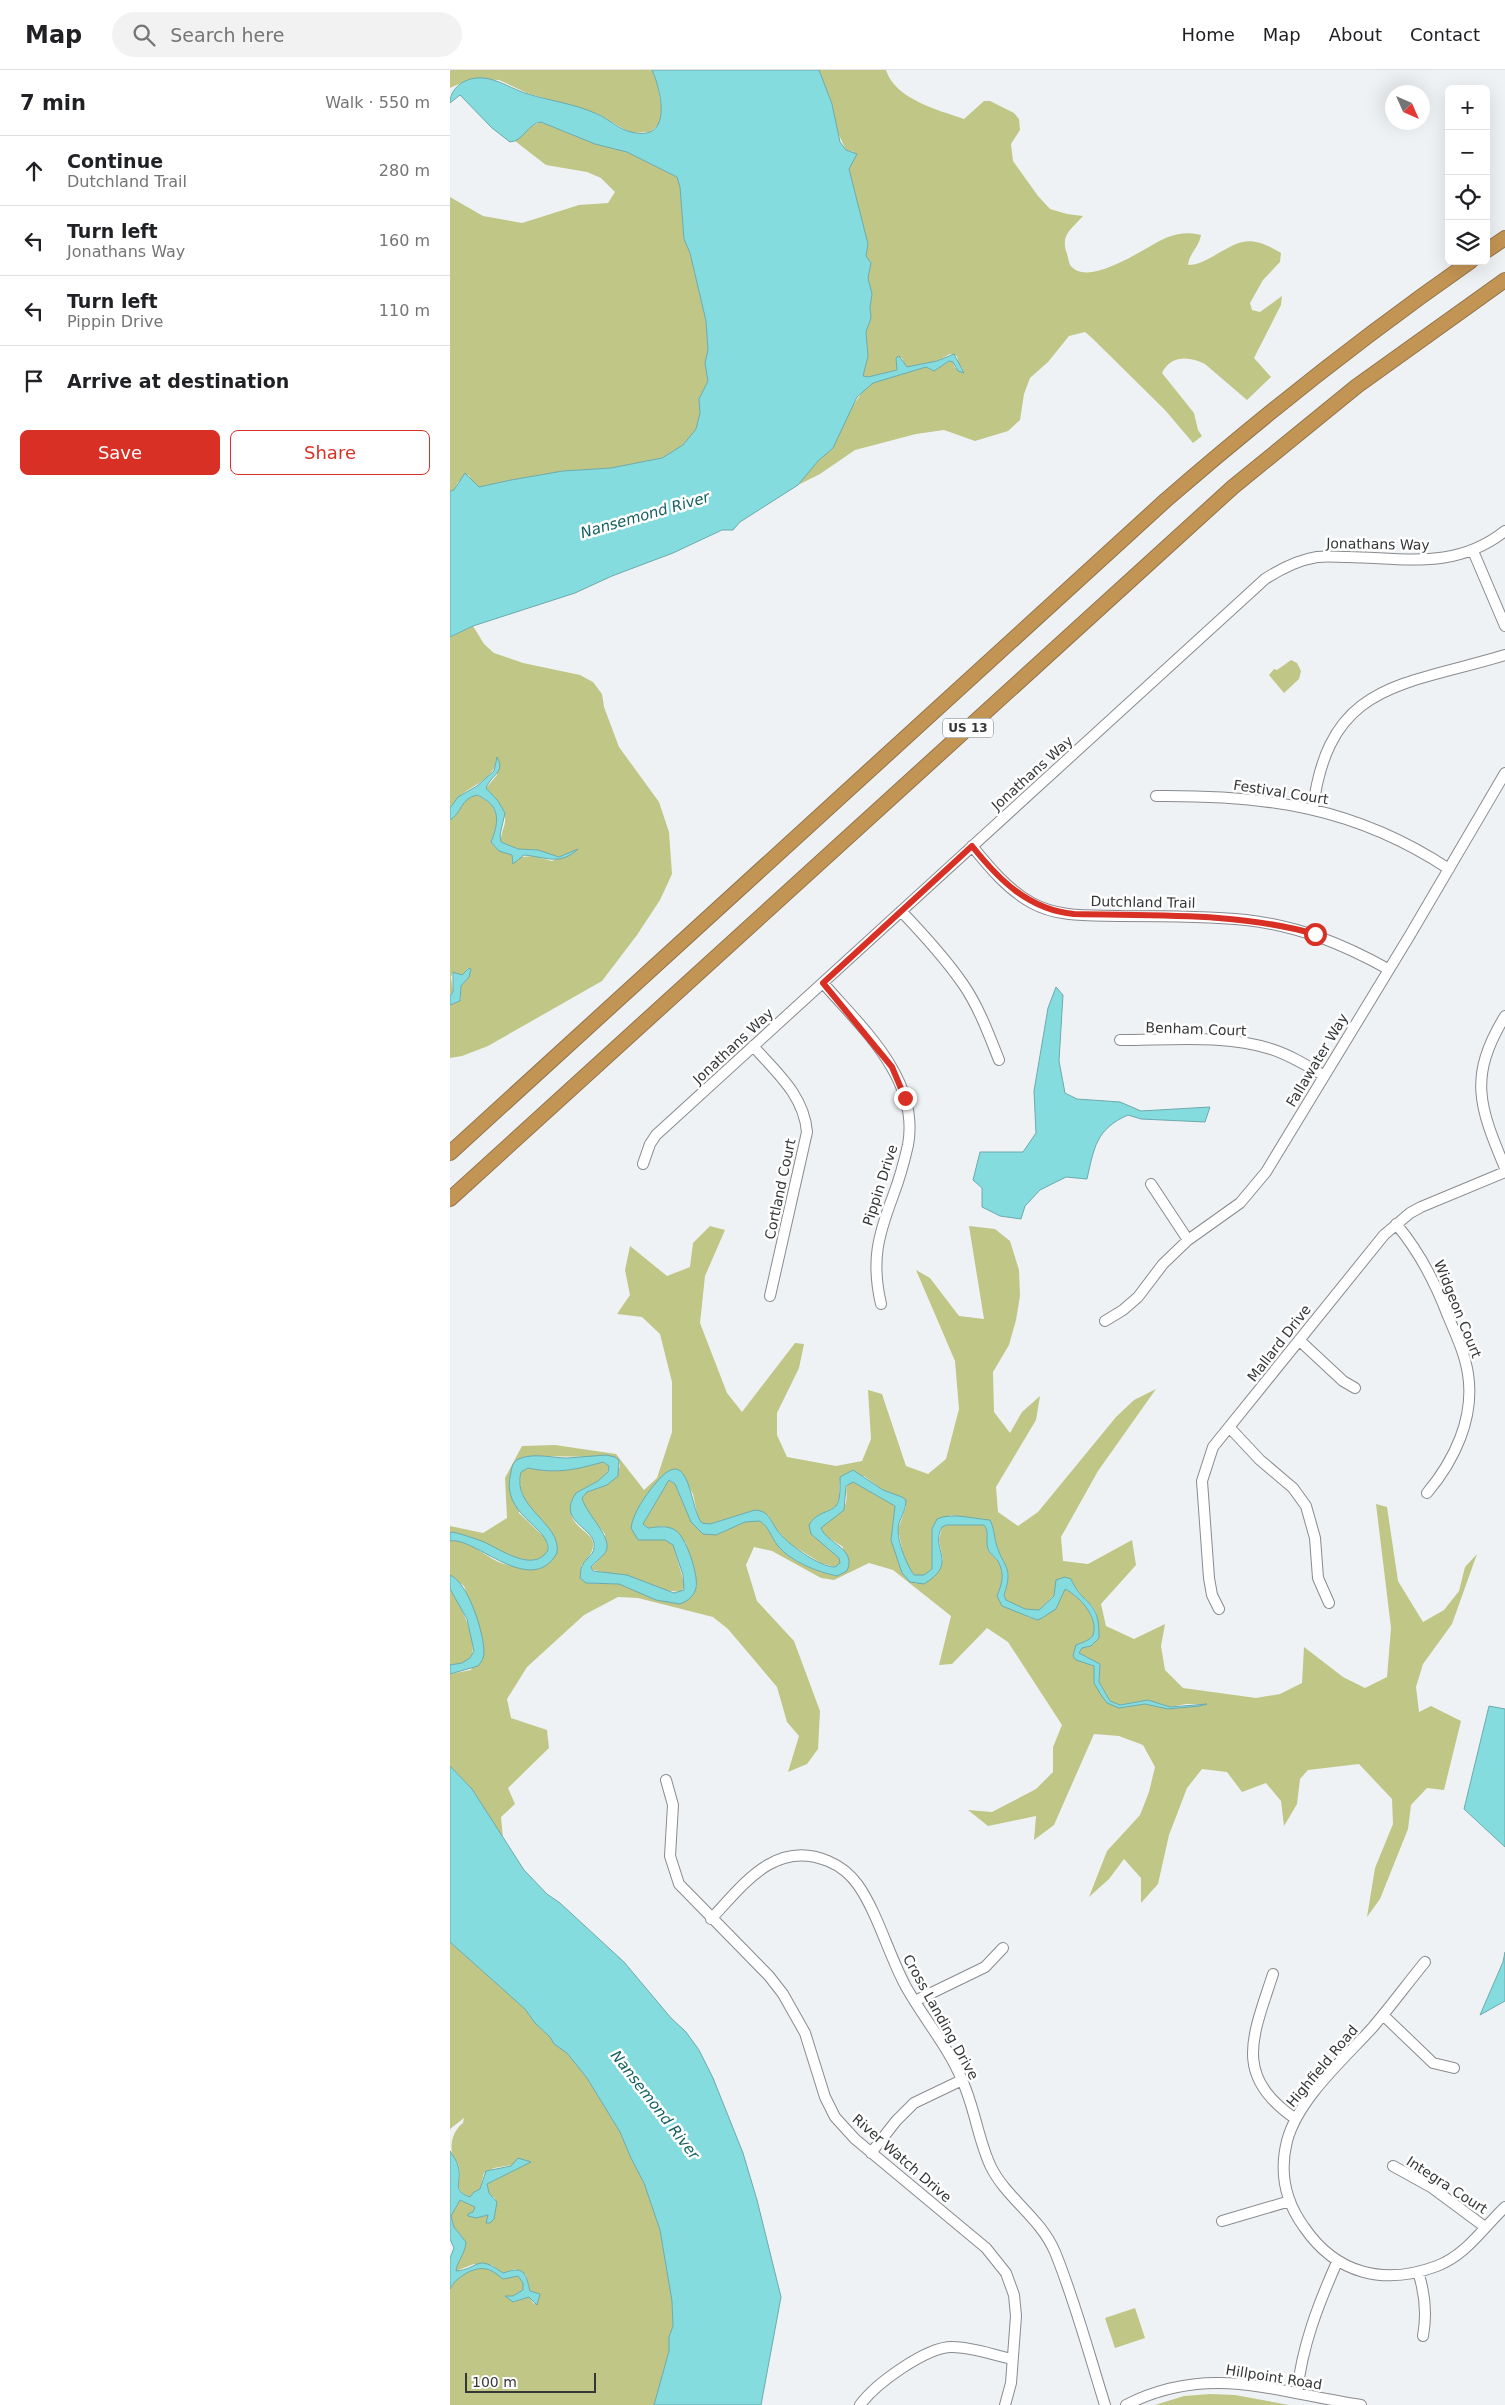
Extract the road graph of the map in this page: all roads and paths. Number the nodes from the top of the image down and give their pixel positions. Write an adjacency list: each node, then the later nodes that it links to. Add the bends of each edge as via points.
1 (1505, 238): 2 (highway)
2 (1490, 248)
3 (1465, 265): 22 (highway, US 13, via 1286,399 1166,500)
4 (1505, 280): 27 (highway, US 13, via 1357,386 1233,487)
5 (1505, 531): 6 (street, Jonathans Way)
6 (1473, 550): 7 (street); 12 (street, Jonathans Way, via 1425,560 1319,557 1278,571 1256,587)
7 (1505, 626)
8 (1505, 655): 11 (street, via 1393,687 1367,701 1348,718 1333,740 1318,775)
9 (1505, 773): 13 (street, Fallawater Way)
10 (1156, 796): 11 (street, Festival Court, via 1245,799)
11 (1313, 808): 13 (street, Festival Court, via 1382,831)
12 (972, 846): 14 (street, Jonathans Way); 15 (street, Dutchland Trail, via 1003,881 1021,896 1046,909 1074,914 1212,918 1273,924 1334,941)
13 (1449, 869): 15 (street, Fallawater Way)
14 (901, 911): 16 (street, Jonathans Way); 20 (street, via 964,986)
15 (1388, 969): 21 (street, Fallawater Way)
16 (823, 983): 19 (street, Jonathans Way); 31 (street, Pippin Drive, via 892,1067 908,1113 908,1144 883,1219 876,1254)
17 (1505, 1016): 24 (street, via 1486,1053 1480,1082 1484,1112)
18 (1120, 1040): 21 (street, Benham Court, via 1244,1043 1280,1052)
19 (753, 1046): 23 (street, Jonathans Way, via 656,1135); 30 (street, Cortland Court, via 798,1098 806,1120 805,1144)
20 (999, 1060)
21 (1323, 1075): 29 (street, Fallawater Way, via 1266,1172 1240,1203)
22 (450, 1153)
23 (643, 1164)
24 (1505, 1168)
25 (1505, 1172): 28 (street, Mallard Drive, via 1421,1207)
26 (1151, 1184): 29 (street)
27 (450, 1199)
28 (1396, 1224): 33 (street, Mallard Drive, via 1373,1246); 36 (street, Widgeon Court, via 1431,1274 1468,1374 1468,1406 1461,1437 1443,1472)
29 (1188, 1240): 32 (street, Fallawater Way, via 1163,1264 1138,1297)
30 (770, 1296)
31 (881, 1304)
32 (1105, 1321)
33 (1299, 1340): 34 (street); 35 (street, Mallard Drive)
34 (1354, 1388)
35 (1229, 1427): 37 (street, via 1293,1488 1306,1506 1315,1538 1318,1578); 38 (street, Mallard Drive, via 1212,1447 1202,1481 1209,1578)
36 (1427, 1493)
37 (1329, 1603)
38 (1219, 1609)
39 (666, 1780): 40 (street, River Watch Drive, via 672,1805 669,1844 674,1875 685,1892)
40 (711, 1919): 44 (street, Cross Landing Drive, via 753,1875 772,1862 794,1856 827,1861 845,1871 858,1885); 49 (street, River Watch Drive, via 783,1994 805,2033 830,2108 849,2133)
41 (1003, 1948): 44 (street, via 985,1967)
42 (1425, 1962): 45 (street, Highfield Road)
43 (1273, 1974): 48 (street, via 1255,2032 1254,2070 1276,2105)
44 (914, 2001): 47 (street, Cross Landing Drive, via 948,2052)
45 (1383, 2015): 46 (street, via 1433,2064); 48 (street, Highfield Road)
46 (1454, 2068)
47 (962, 2080): 49 (street, via 909,2107); 62 (street, Cross Landing Drive, via 992,2169 1034,2218 1054,2251)
48 (1296, 2119): 51 (street, Highfield Road, via 1283,2161 1285,2192)
49 (872, 2153): 58 (street, River Watch Drive, via 986,2248 1000,2264 1010,2283 1015,2306)
50 (1393, 2166): 54 (street, Integra Court, via 1431,2187)
51 (1290, 2201): 53 (street); 55 (street, Highfield Road, via 1296,2216 1318,2248)
52 (1505, 2207): 54 (street, Highfield Road)
53 (1222, 2221)
54 (1485, 2227): 56 (street, Highfield Road, via 1450,2259)
55 (1338, 2262): 56 (street, Highfield Road, via 1377,2275); 59 (street, via 1312,2323)
56 (1418, 2272): 57 (street, via 1424,2298)
57 (1423, 2336)
58 (1012, 2359): 60 (street, via 962,2348 942,2348 887,2377); 61 (street, River Watch Drive)
59 (1297, 2393): 63 (street, Hillpoint Road, via 1247,2384 1203,2382 1165,2389); 64 (street, Hillpoint Road)
60 (860, 2405)
61 (1005, 2405)
62 (1105, 2405)
63 (1126, 2405)
64 (1361, 2405)

